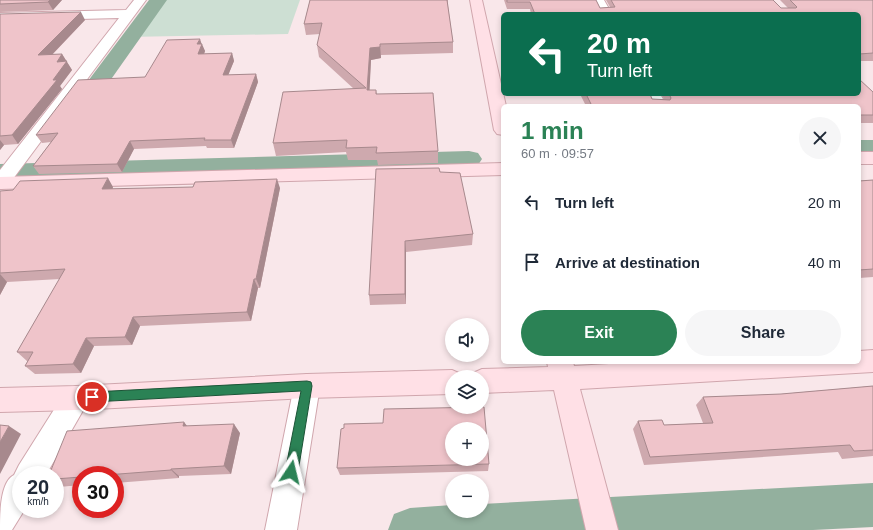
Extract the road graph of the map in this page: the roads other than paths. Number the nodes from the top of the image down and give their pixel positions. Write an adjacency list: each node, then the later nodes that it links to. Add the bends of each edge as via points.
1 (140, 0): 5 (street)
2 (476, 0): 7 (street)
3 (598, 0): 4 (street)
4 (605, 12)
5 (129, 14): 6 (street); 11 (street)
6 (0, 17)
7 (501, 120)
8 (861, 158): 9 (street)
9 (873, 158)
10 (501, 170): 11 (street)
11 (0, 183)
12 (873, 361): 13 (street)
13 (861, 362)
14 (780, 364): 15 (street)
15 (562, 370): 16 (street); 25 (street)
16 (489, 380)
17 (445, 382): 18 (street)
18 (307, 386): 19 (street); 24 (street)
19 (76, 398): 20 (street); 21 (street)
20 (0, 400)
21 (34, 466)
22 (12, 502): 23 (street)
23 (0, 521)
24 (280, 530)
25 (602, 530)

